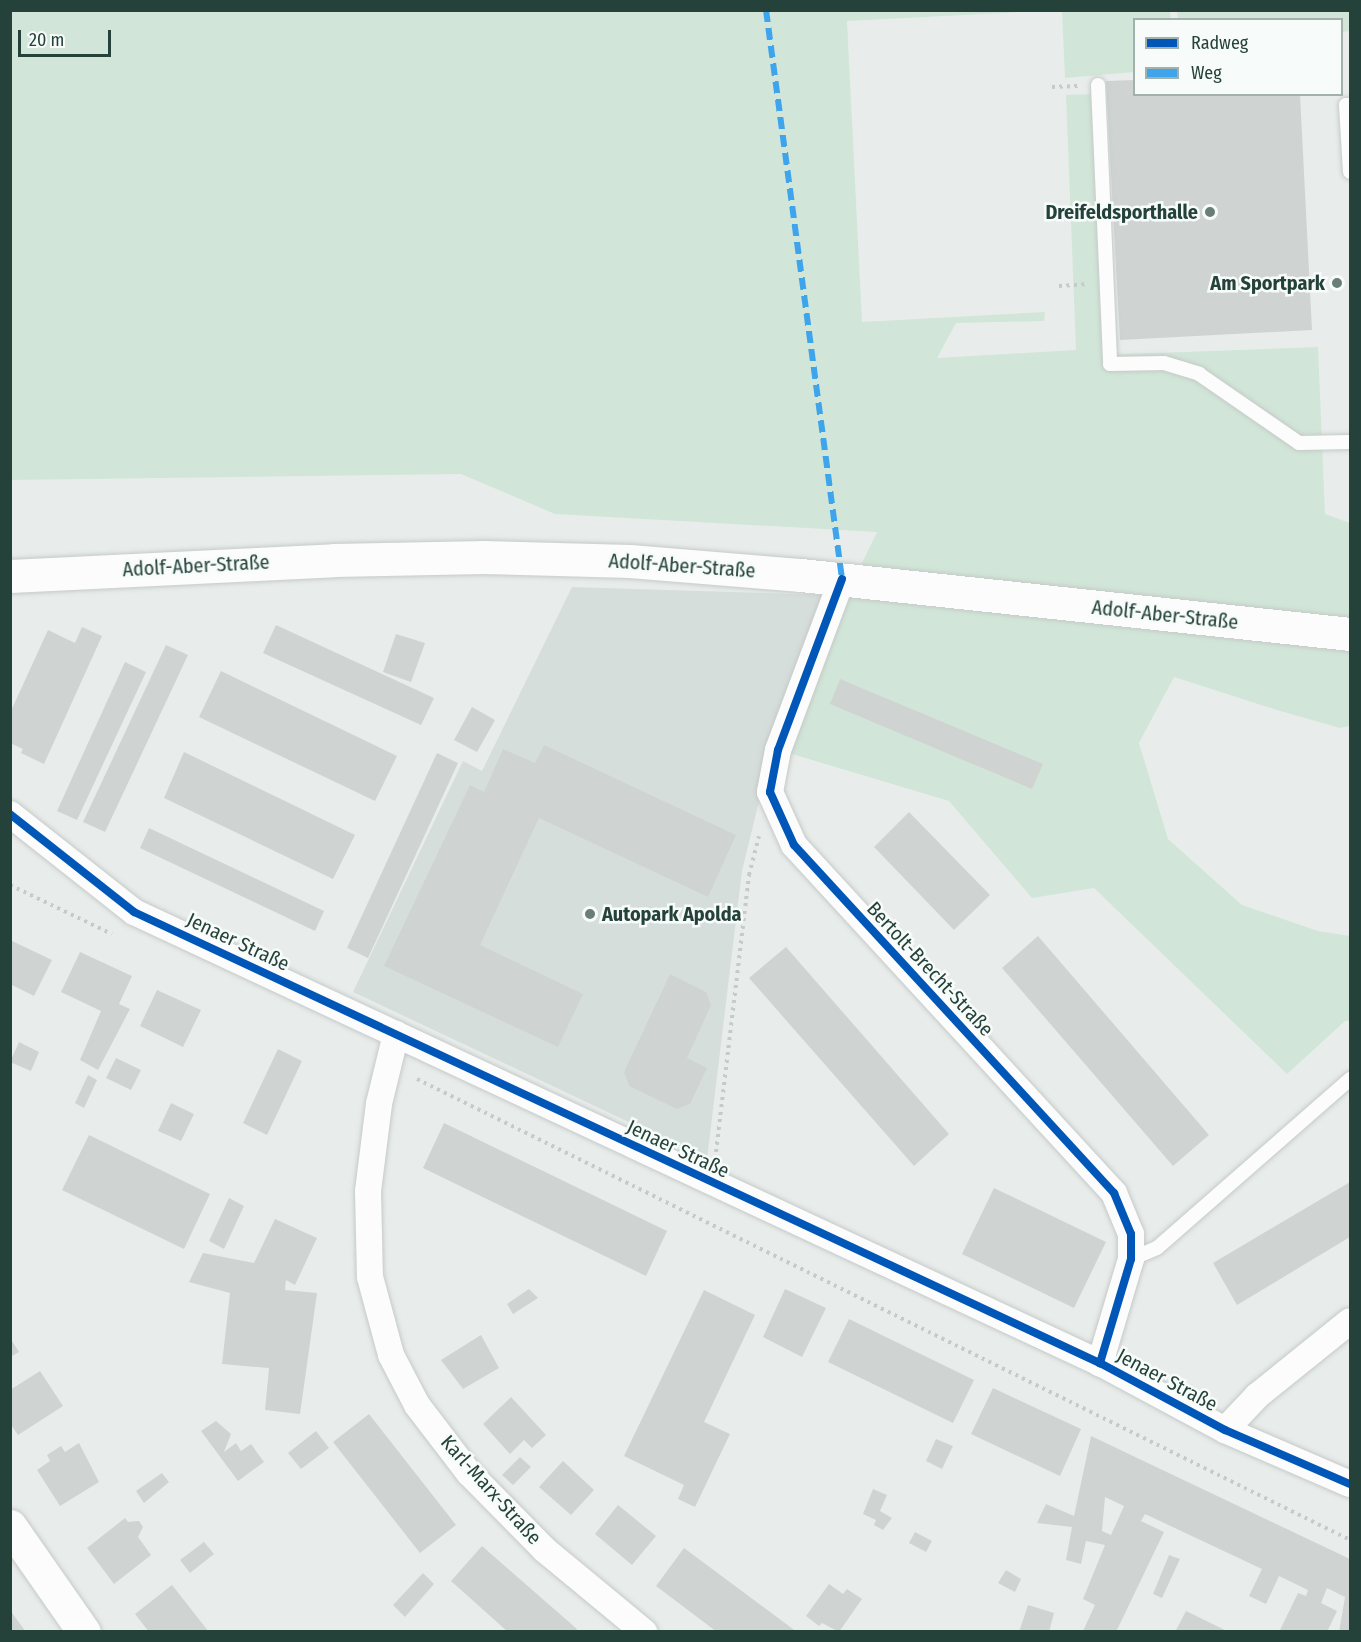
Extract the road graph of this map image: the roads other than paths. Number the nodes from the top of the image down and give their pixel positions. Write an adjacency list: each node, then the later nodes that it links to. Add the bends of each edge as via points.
1 (1098, 85): 4 (lane, via 1110,364 1164,363 1199,374 1299,443)
2 (1350, 105): 3 (lane, via 1346,105)
3 (1350, 172)
4 (1350, 442)
5 (10, 576): 6 (main road, Adolf-Aber-Straße, via 334,560 484,557 630,561)
6 (842, 579): 7 (main road, Adolf-Aber-Straße); 11 (street, Bertolt-Brecht-Straße, via 778,750 770,792 794,846 1114,1194 1131,1234)
7 (1350, 634)
8 (10, 814): 9 (street, Jenaer Straße, via 134,912)
9 (396, 1034): 13 (street, Jenaer Straße); 18 (street, Karl-Marx-Straße, via 387,1064 368,1191 370,1277 400,1377 469,1473 545,1550)
10 (1350, 1079): 11 (lane, via 1157,1248)
11 (1131, 1259): 13 (street, Bertolt-Brecht-Straße)
12 (1350, 1321): 14 (street, via 1257,1396)
13 (1100, 1363): 14 (street, Jenaer Straße)
14 (1225, 1430): 15 (street, Jenaer Straße)
15 (1350, 1484)
16 (10, 1526): 17 (main road)
17 (84, 1632)
18 (644, 1632)

